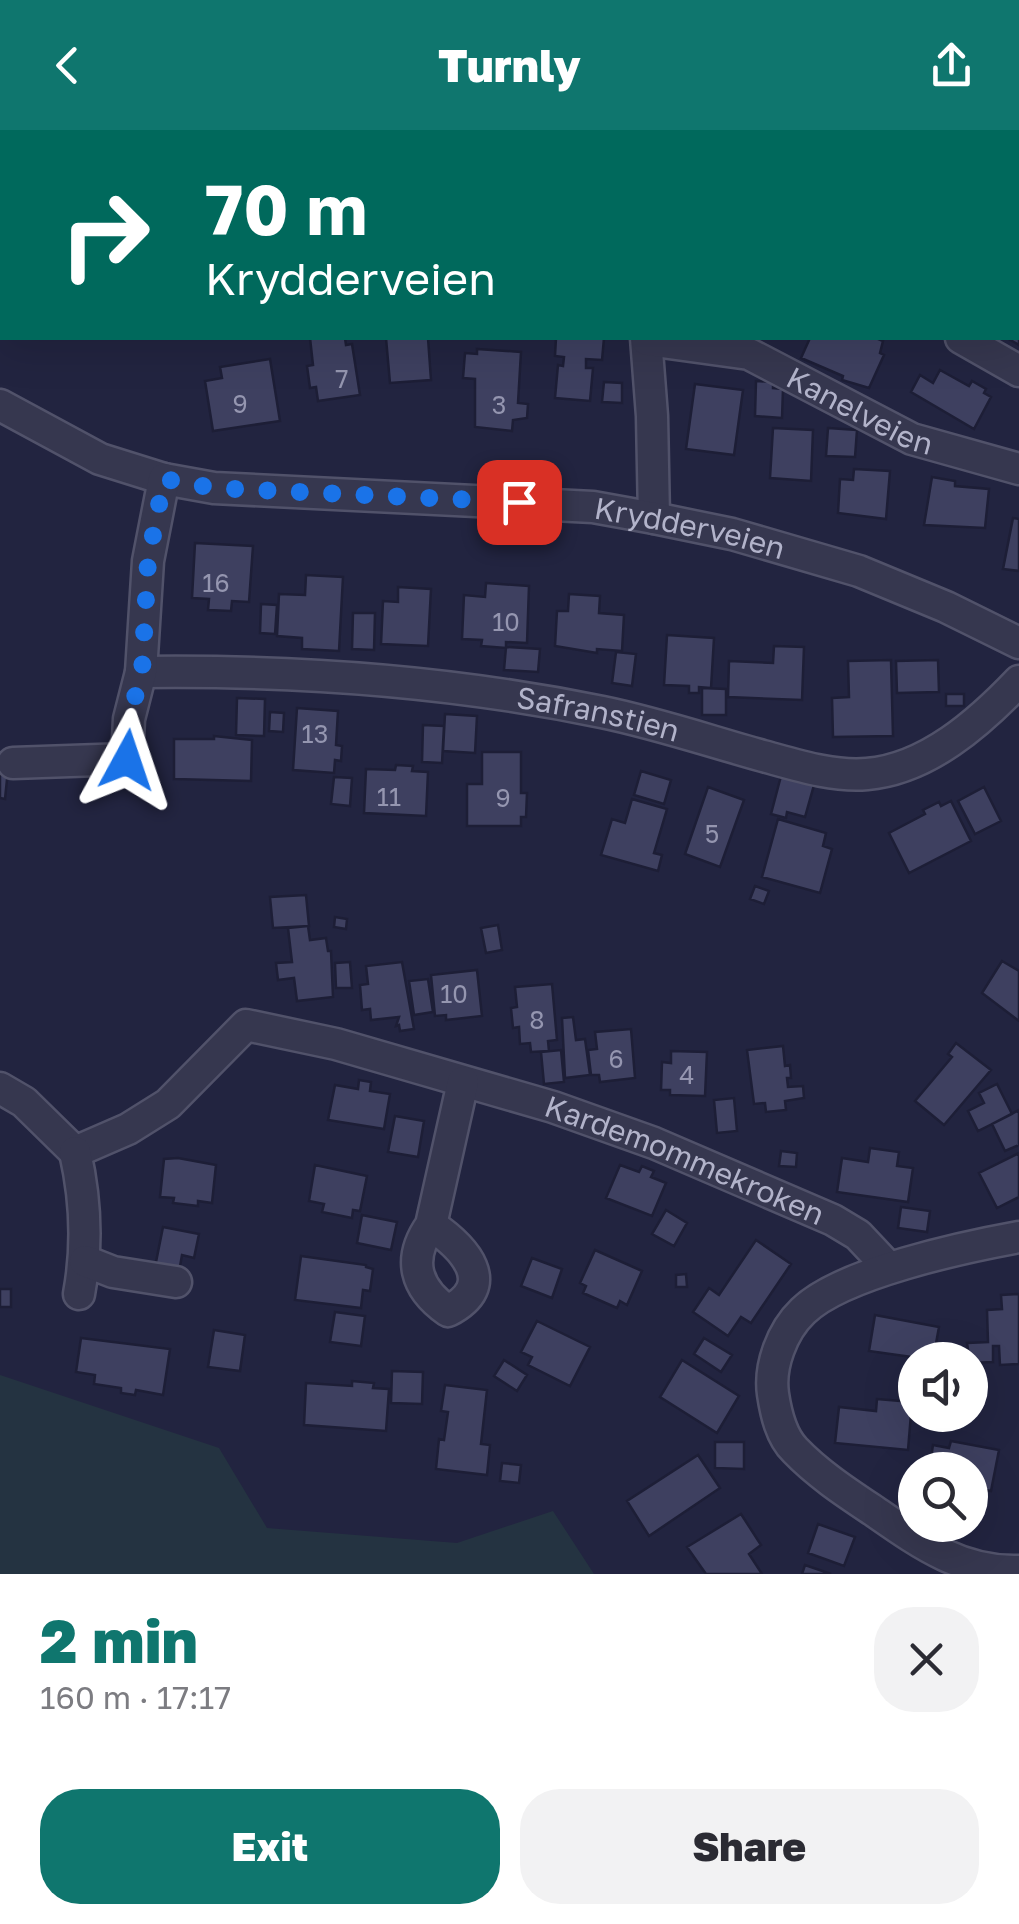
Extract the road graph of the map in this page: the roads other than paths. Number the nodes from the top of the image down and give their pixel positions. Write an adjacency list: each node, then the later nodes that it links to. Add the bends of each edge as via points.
1 (646, 340): 9 (street)
2 (661, 340): 4 (street, Kanelveien)
3 (964, 340): 5 (street)
4 (752, 346): 7 (street, Kanelveien, via 912,439)
5 (1019, 372)
6 (0, 406): 8 (street, Krydderveien, via 100,459)
7 (1019, 469)
8 (164, 479): 9 (street, Krydderveien, via 214,488 593,507); 11 (street, via 148,561)
9 (664, 530): 10 (street, Krydderveien, via 732,534 858,572)
10 (1019, 644)
11 (142, 672): 12 (street, Safranstien, via 235,671 528,697 786,762 864,774 920,760); 13 (street, via 127,760)
12 (1019, 681)
13 (12, 762)
14 (463, 1082): 16 (street, Kardemommekroken, via 246,1025 168,1104); 17 (street); 20 (street, Kardemommekroken, via 654,1143 833,1220)
15 (0, 1088): 16 (street)
16 (75, 1152): 19 (street, via 84,1192)
17 (431, 1225)
18 (1019, 1237): 20 (street)
19 (85, 1261): 21 (street); 22 (street)
20 (889, 1268): 23 (street, via 804,1310 783,1338 771,1379 776,1416 792,1448 924,1546 959,1564)
21 (176, 1282)
22 (79, 1294)
23 (1019, 1571)

